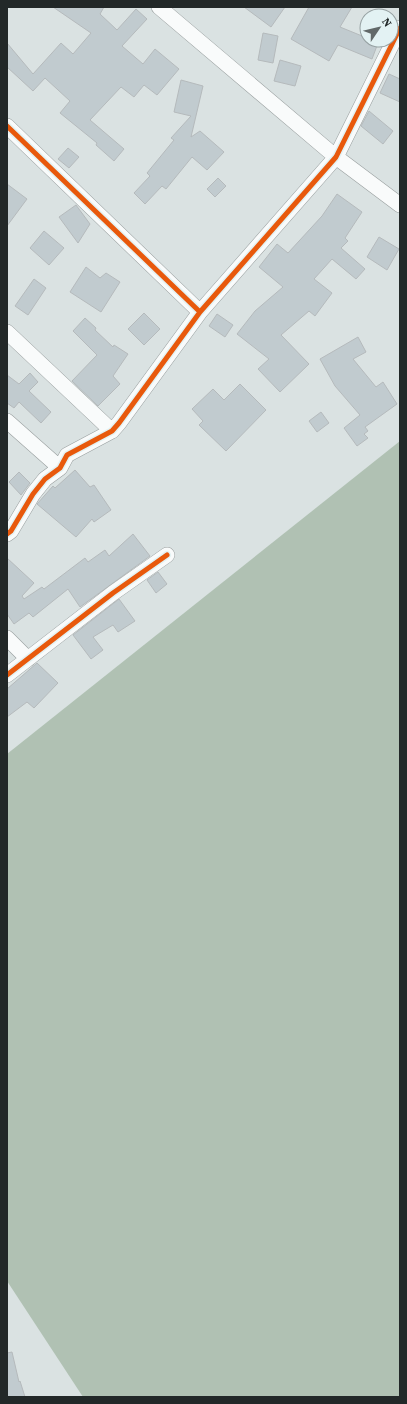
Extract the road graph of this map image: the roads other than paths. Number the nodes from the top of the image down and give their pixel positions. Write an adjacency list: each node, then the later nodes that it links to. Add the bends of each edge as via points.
1 (159, 7): 4 (street)
2 (400, 28): 4 (street)
3 (7, 126): 6 (street)
4 (336, 157): 5 (street); 6 (street)
5 (400, 205)
6 (200, 312): 9 (street)
7 (7, 332): 9 (street)
8 (7, 421): 10 (street)
9 (112, 431): 10 (street, via 67,455)
10 (60, 468): 11 (street, via 45,479 33,494 12,531)
11 (7, 534)
12 (167, 555): 14 (street)
13 (7, 638): 14 (street)
14 (28, 659): 15 (street)
15 (7, 675)

